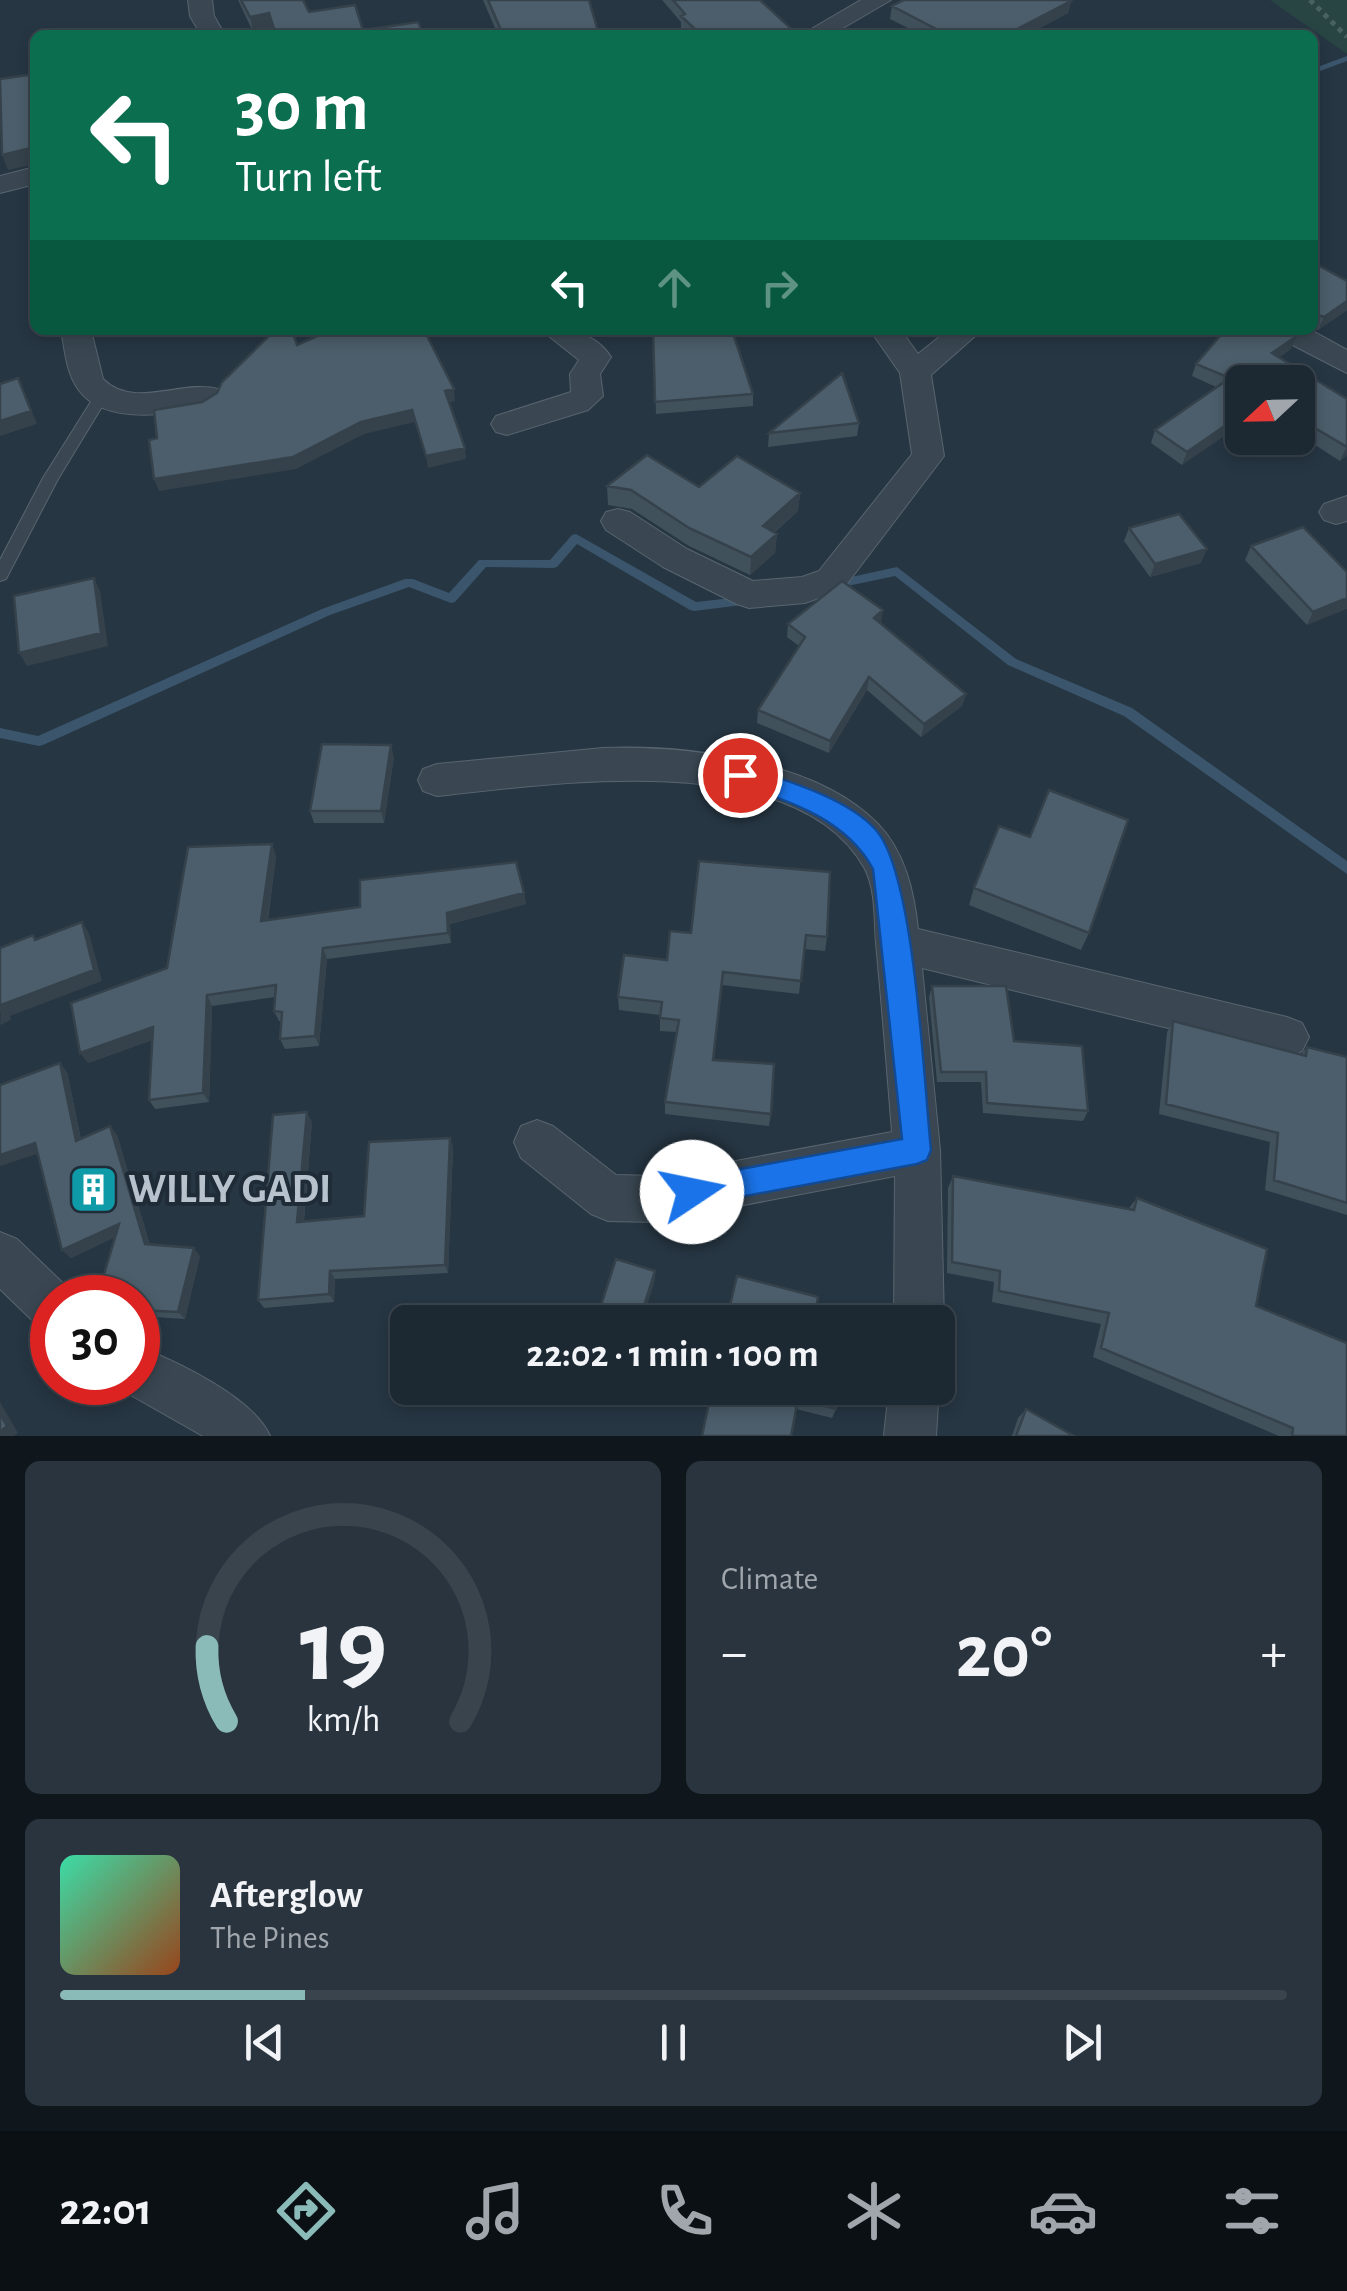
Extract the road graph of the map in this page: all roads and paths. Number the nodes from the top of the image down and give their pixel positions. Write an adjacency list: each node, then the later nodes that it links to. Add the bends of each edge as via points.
1 (200, 0): 4 (street)
2 (879, 0): 5 (street)
3 (1310, 0): 6 (path)
4 (210, 30)
5 (822, 30)
6 (1347, 36)
7 (77, 335): 14 (street, via 91,385)
8 (563, 335): 16 (street, via 596,357 585,374 587,396)
9 (889, 335): 13 (street)
10 (961, 335): 13 (street)
11 (1297, 335): 12 (street)
12 (1347, 363)
13 (915, 372): 17 (street, via 928,456 831,580 805,590 749,594)
14 (102, 396): 15 (street, via 143,403); 18 (lane)
15 (207, 396)
16 (507, 424)
17 (618, 521)
18 (0, 574)
19 (438, 780): 20 (street, via 628,763 740,775 787,790 870,839 885,868)
20 (897, 943): 21 (street); 23 (street)
21 (1287, 1037)
22 (538, 1142): 23 (street, via 608,1198 655,1199)
23 (917, 1150): 26 (street)
24 (0, 1256): 25 (street)
25 (30, 1285)
26 (919, 1305)
27 (160, 1384): 29 (street)
28 (913, 1405): 30 (street)
29 (244, 1436)
30 (910, 1436)

